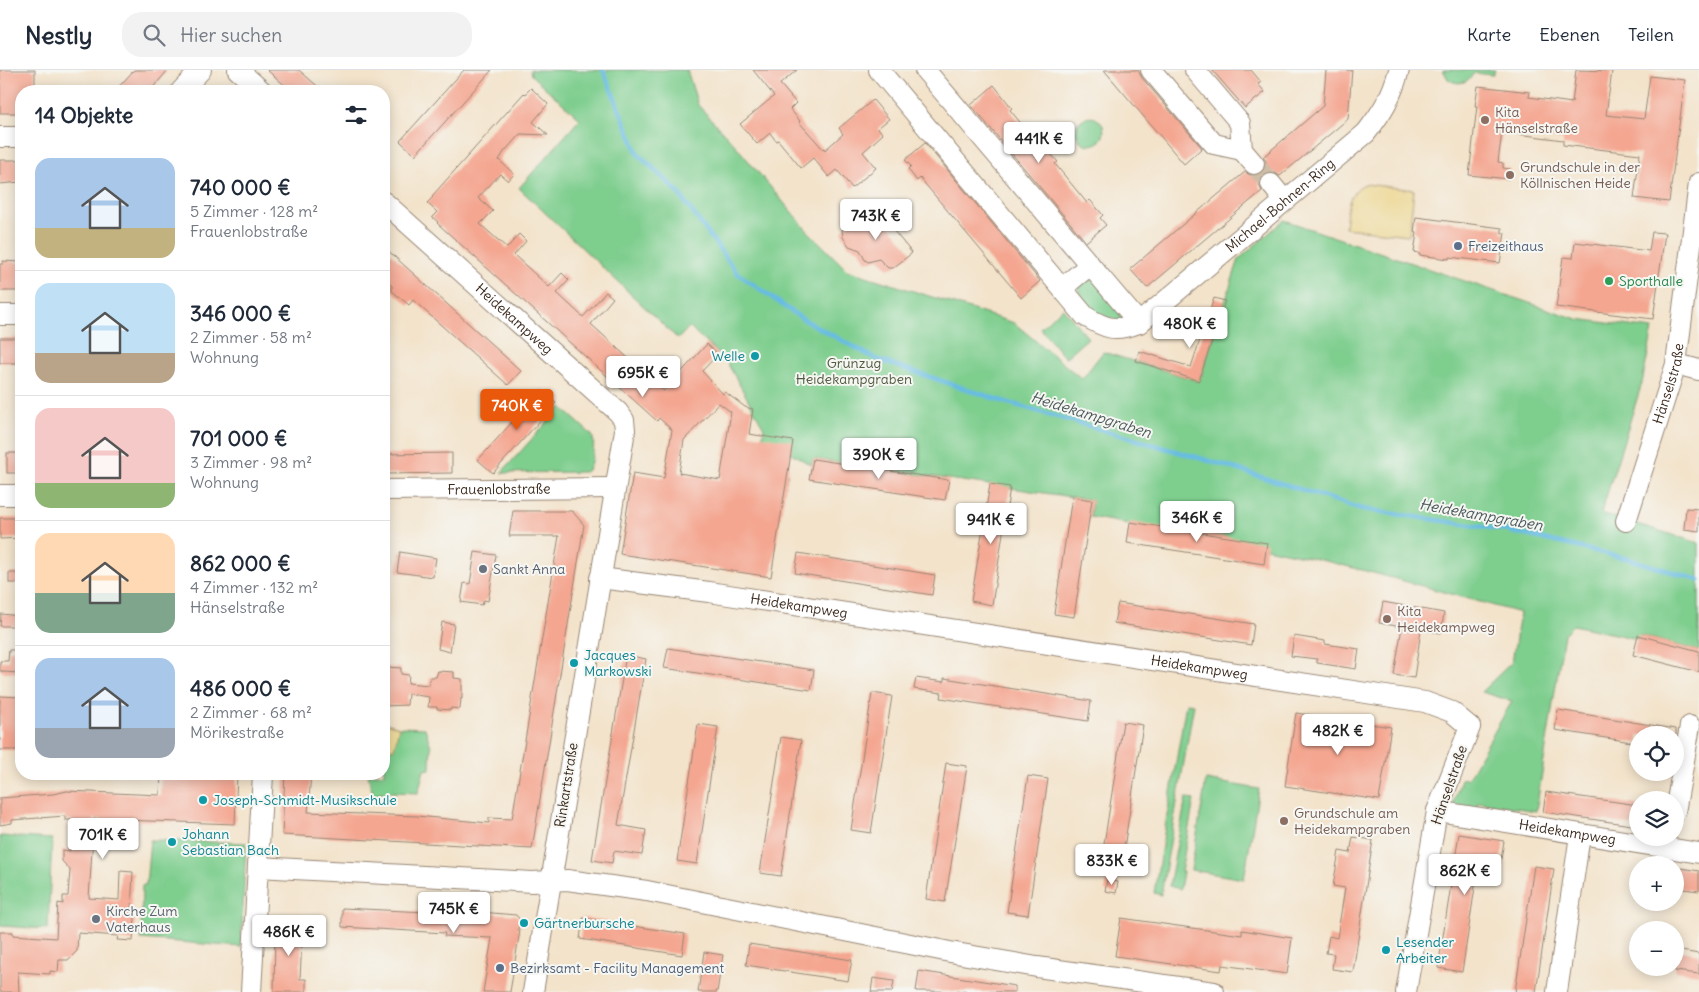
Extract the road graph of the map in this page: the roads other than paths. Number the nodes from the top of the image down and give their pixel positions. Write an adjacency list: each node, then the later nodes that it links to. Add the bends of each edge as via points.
1 (201, 70): 8 (street)
2 (238, 70): 9 (street)
3 (880, 70): 17 (street, Michael-Bohnen-Ring)
4 (925, 70): 16 (street)
5 (1151, 70): 6 (street, via 1214,144 1248,157 1240,123)
6 (1195, 70)
7 (1399, 70): 14 (street, Michael-Bohnen-Ring, via 1393,92 1366,133)
8 (187, 85)
9 (255, 85)
10 (0, 137): 11 (street)
11 (15, 137)
12 (1271, 184): 14 (street)
13 (1698, 190): 21 (street, Hänselstraße)
14 (1284, 200): 20 (street, Michael-Bohnen-Ring)
15 (390, 208): 23 (street, Heidekampweg, via 618,412 624,420 625,430)
16 (1090, 265): 17 (street); 20 (street)
17 (1062, 288): 20 (street, Michael-Bohnen-Ring, via 1085,316 1103,327 1125,328)
18 (0, 315): 19 (street)
19 (15, 315)
20 (1138, 323)
21 (1676, 364): 22 (street); 27 (street, Hänselstraße)
22 (1699, 370)
23 (615, 488): 24 (street, Frauenlobstraße); 28 (street, Heidekampweg)
24 (390, 490)
25 (0, 495): 26 (street)
26 (15, 495)
27 (1626, 521)
28 (600, 578): 30 (street, Heidekampweg, via 1425,702 1452,712); 39 (street, Rinkartstraße)
29 (1690, 726): 32 (street)
30 (1470, 727): 33 (street, Hänselstraße)
31 (263, 780): 38 (street)
32 (1679, 791)
33 (1437, 811): 34 (street, Heidekampweg); 43 (street, Hänselstraße)
34 (1580, 835): 35 (street, Heidekampweg); 44 (street)
35 (1629, 839)
36 (1678, 846): 37 (street, Heidekampweg)
37 (1699, 853)
38 (258, 867): 39 (street); 40 (street)
39 (551, 881): 41 (street, Rinkartstraße); 42 (street, via 567,880 648,891 950,952)
40 (251, 992)
41 (533, 992)
42 (1214, 992)
43 (1406, 992)
44 (1558, 992)

